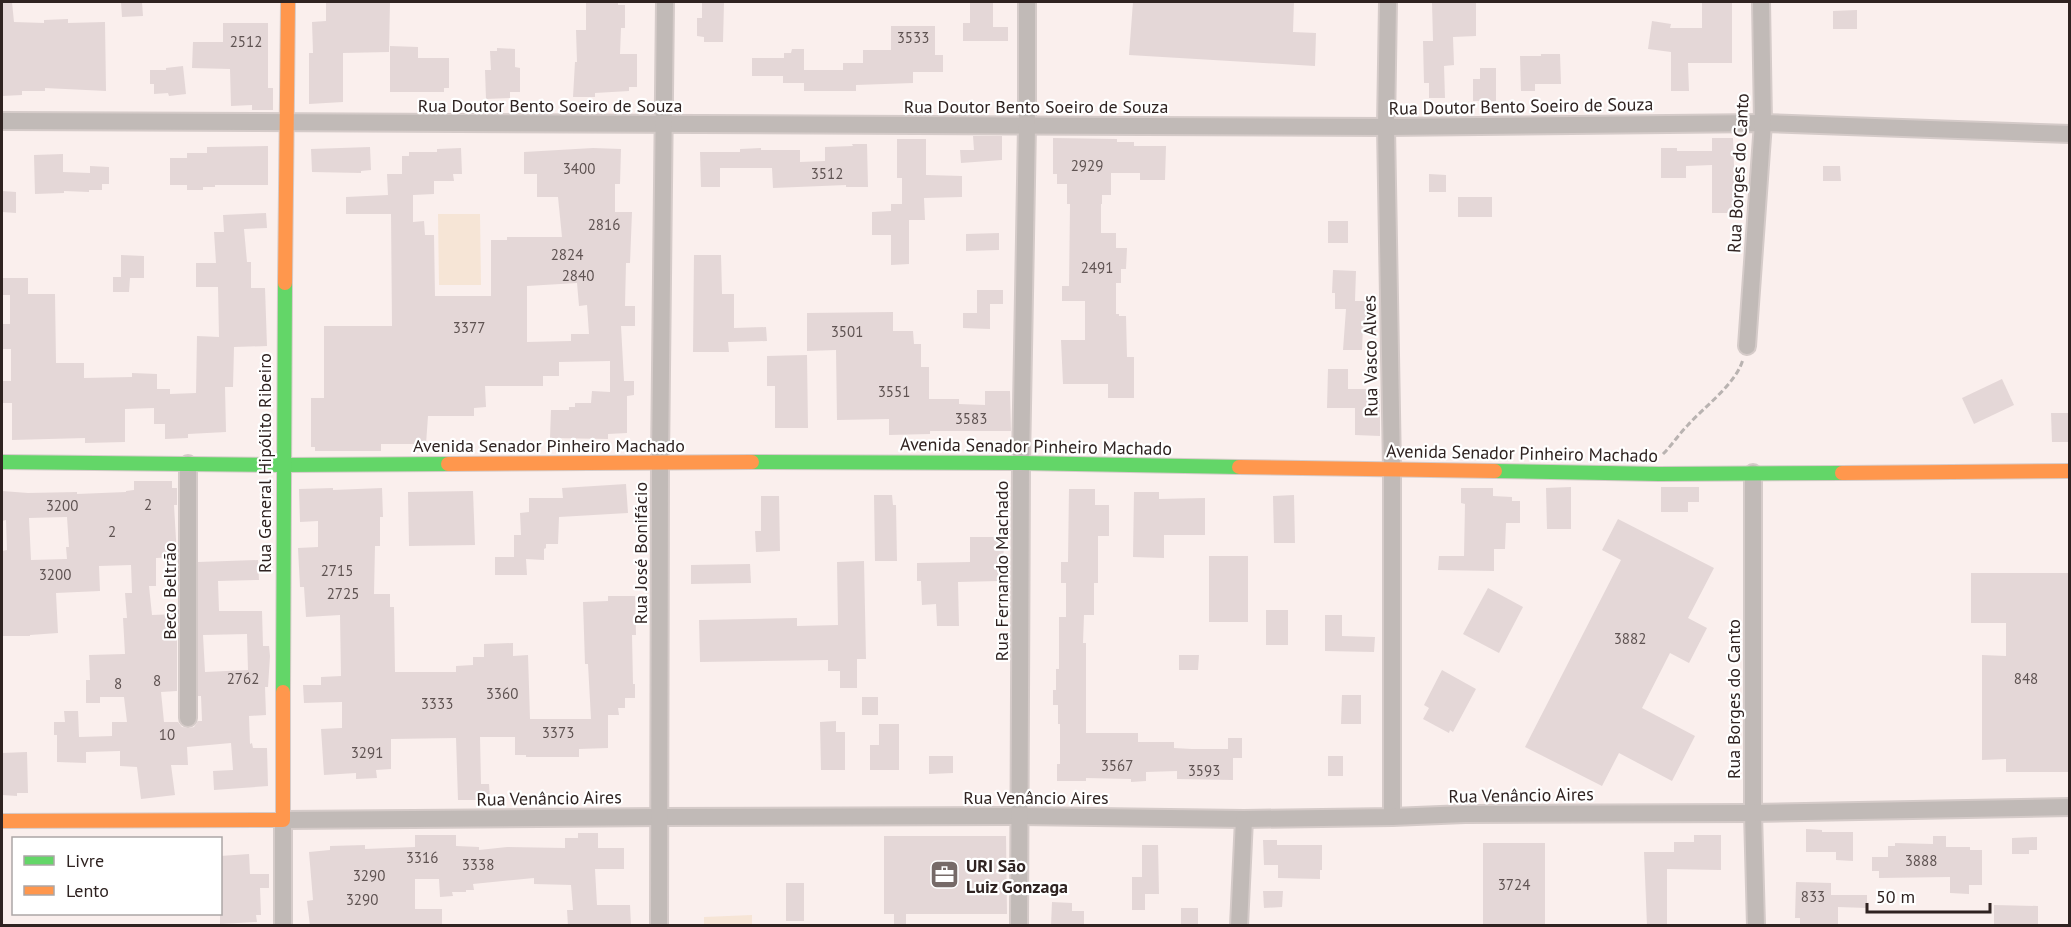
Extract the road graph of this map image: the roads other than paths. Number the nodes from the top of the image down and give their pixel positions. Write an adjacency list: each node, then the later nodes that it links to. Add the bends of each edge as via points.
1 (288, 2): 7 (main road, Rua General Hipólito Ribeiro)
2 (665, 2): 9 (street, Rua José Bonifácio)
3 (1027, 2): 10 (street, Rua Fernando Machado)
4 (1388, 2): 11 (street, Rua Vasco Alves)
5 (1761, 2): 8 (street, Rua Borges do Canto)
6 (2, 121): 7 (street, Rua Doutor Bento Soeiro de Souza)
7 (287, 123): 9 (street, Rua Doutor Bento Soeiro de Souza); 18 (main road, Rua General Hipólito Ribeiro)
8 (1763, 123): 11 (street, Rua Doutor Bento Soeiro de Souza); 12 (street, Rua Doutor Bento Soeiro de Souza); 13 (street, Rua Borges do Canto)
9 (665, 125): 10 (street, Rua Doutor Bento Soeiro de Souza); 15 (street, Rua José Bonifácio)
10 (1027, 125): 11 (street, Rua Doutor Bento Soeiro de Souza); 17 (street, Rua Fernando Machado)
11 (1386, 127): 19 (street, Rua Vasco Alves)
12 (2070, 135)
13 (1747, 346)
14 (2, 462): 16 (main road, Avenida Senador Pinheiro Machado)
15 (660, 462): 17 (main road, Avenida Senador Pinheiro Machado); 18 (main road, Avenida Senador Pinheiro Machado); 26 (street, Rua José Bonifácio)
16 (188, 464): 18 (main road, Avenida Senador Pinheiro Machado); 22 (street, Beco Beltrão)
17 (1021, 464): 19 (main road, Avenida Senador Pinheiro Machado); 25 (street, Rua Fernando Machado)
18 (283, 465): 29 (main road, Rua General Hipólito Ribeiro)
19 (1392, 469): 21 (main road, Avenida Senador Pinheiro Machado); 27 (street, Rua Vasco Alves)
20 (2070, 471): 21 (main road, Avenida Senador Pinheiro Machado)
21 (1753, 473): 24 (street, Rua Borges do Canto)
22 (188, 718)
23 (2070, 807): 24 (street, Rua Venâncio Aires)
24 (1753, 813): 27 (street, Rua Venâncio Aires); 35 (street, Rua Borges do Canto)
25 (1020, 816): 26 (street, Rua Venâncio Aires); 28 (street, Rua Venâncio Aires); 33 (street, Rua Fernando Machado)
26 (660, 817): 29 (street, Rua Venâncio Aires); 32 (street, Rua José Bonifácio)
27 (1392, 818): 28 (street, Rua Venâncio Aires)
28 (1244, 819): 34 (street)
29 (283, 820): 30 (main road, Rua Venâncio Aires); 31 (street, Rua General Hipólito Ribeiro)
30 (2, 821)
31 (283, 926)
32 (659, 926)
33 (1019, 926)
34 (1239, 926)
35 (1756, 926)

